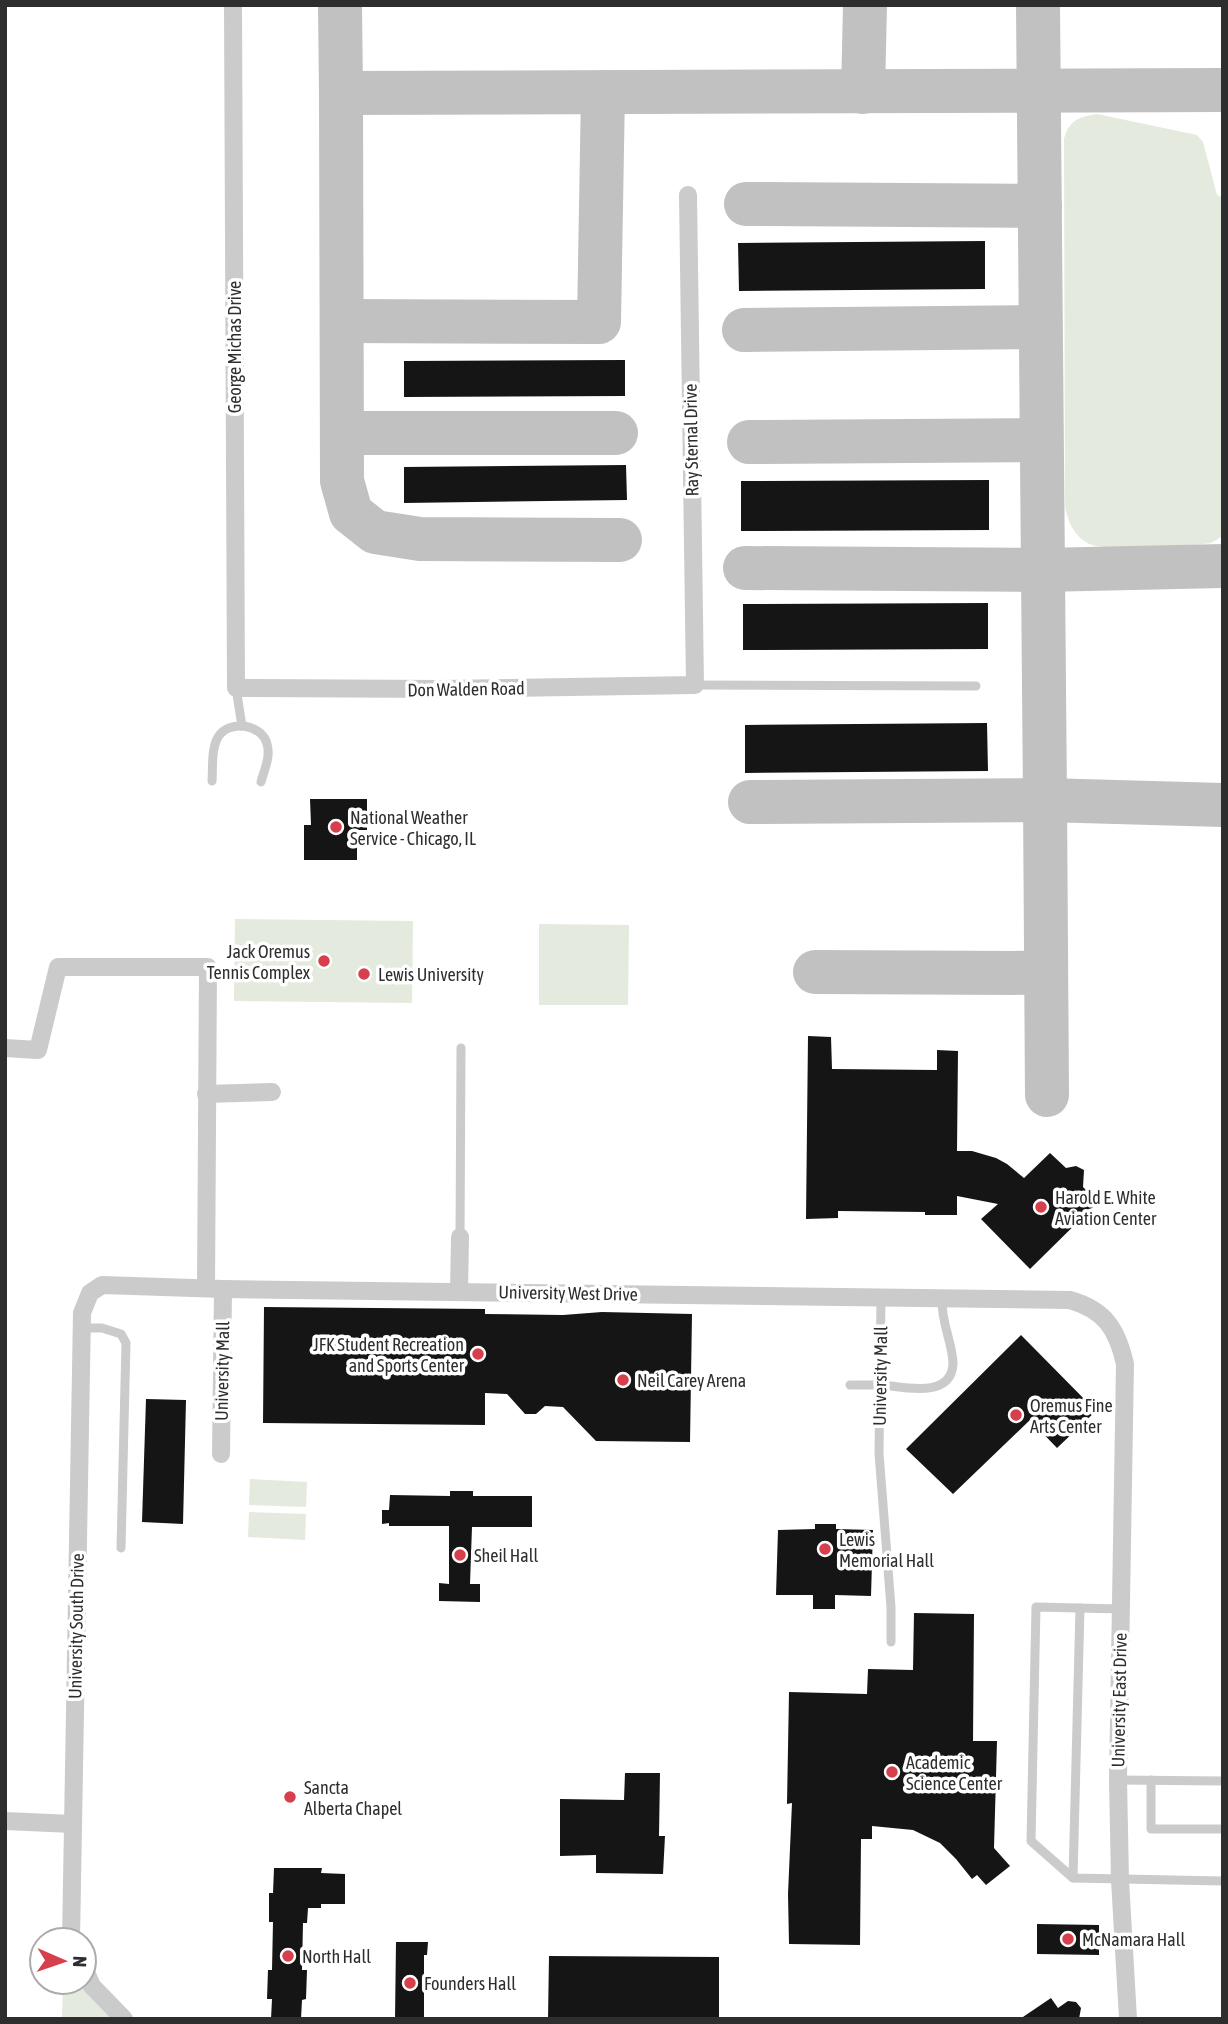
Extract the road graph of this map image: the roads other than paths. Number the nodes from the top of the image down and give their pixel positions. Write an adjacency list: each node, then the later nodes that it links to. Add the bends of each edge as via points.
1 (233, 5): 5 (street, George Michas Drive)
2 (688, 195): 3 (street, Ray Sternal Drive)
3 (695, 685): 4 (lane); 5 (street, Don Walden Road)
4 (976, 686)
5 (236, 688): 6 (lane)
6 (242, 726): 7 (lane, via 219,734); 8 (lane, via 257,731 267,744)
7 (212, 781)
8 (261, 782)
9 (5, 1048): 12 (street, University Mall, via 38,1049 58,967 208,967)
10 (461, 1048): 13 (lane)
11 (272, 1093): 12 (street)
12 (206, 1094): 14 (street, University Mall)
13 (460, 1237): 15 (street)
14 (215, 1288): 15 (street, University West Drive); 19 (street, University West Drive, via 102,1284 90,1293); 22 (street, University Mall)
15 (459, 1292): 16 (street, University West Drive)
16 (881, 1298): 17 (street, University West Drive); 21 (lane, University Mall)
17 (942, 1299): 18 (street, University West Drive); 21 (lane, via 953,1364 946,1380 920,1390)
18 (1070, 1300): 25 (street, University East Drive, via 1106,1318 1122,1347 1125,1364)
19 (82, 1321): 23 (lane, via 121,1334 126,1343); 31 (street, University South Drive)
20 (849, 1385): 21 (lane)
21 (880, 1385): 26 (lane, University Mall, via 879,1453)
22 (221, 1454)
23 (121, 1548)
24 (1080, 1608): 25 (lane); 33 (lane); 33 (lane, via 1036,1607 1031,1841)
25 (1121, 1609): 27 (street, University East Drive)
26 (891, 1642)
27 (1118, 1780): 28 (lane); 34 (street, University East Drive)
28 (1151, 1780): 29 (lane); 32 (lane, via 1151,1829)
29 (1223, 1781)
30 (5, 1821): 31 (street)
31 (73, 1824): 36 (street, University South Drive)
32 (1223, 1829)
33 (1073, 1878): 34 (lane)
34 (1120, 1880): 35 (lane); 39 (street, University East Drive)
35 (1223, 1881)
36 (71, 1926)
37 (98, 1992): 38 (street)
38 (124, 2019)
39 (1128, 2019)

